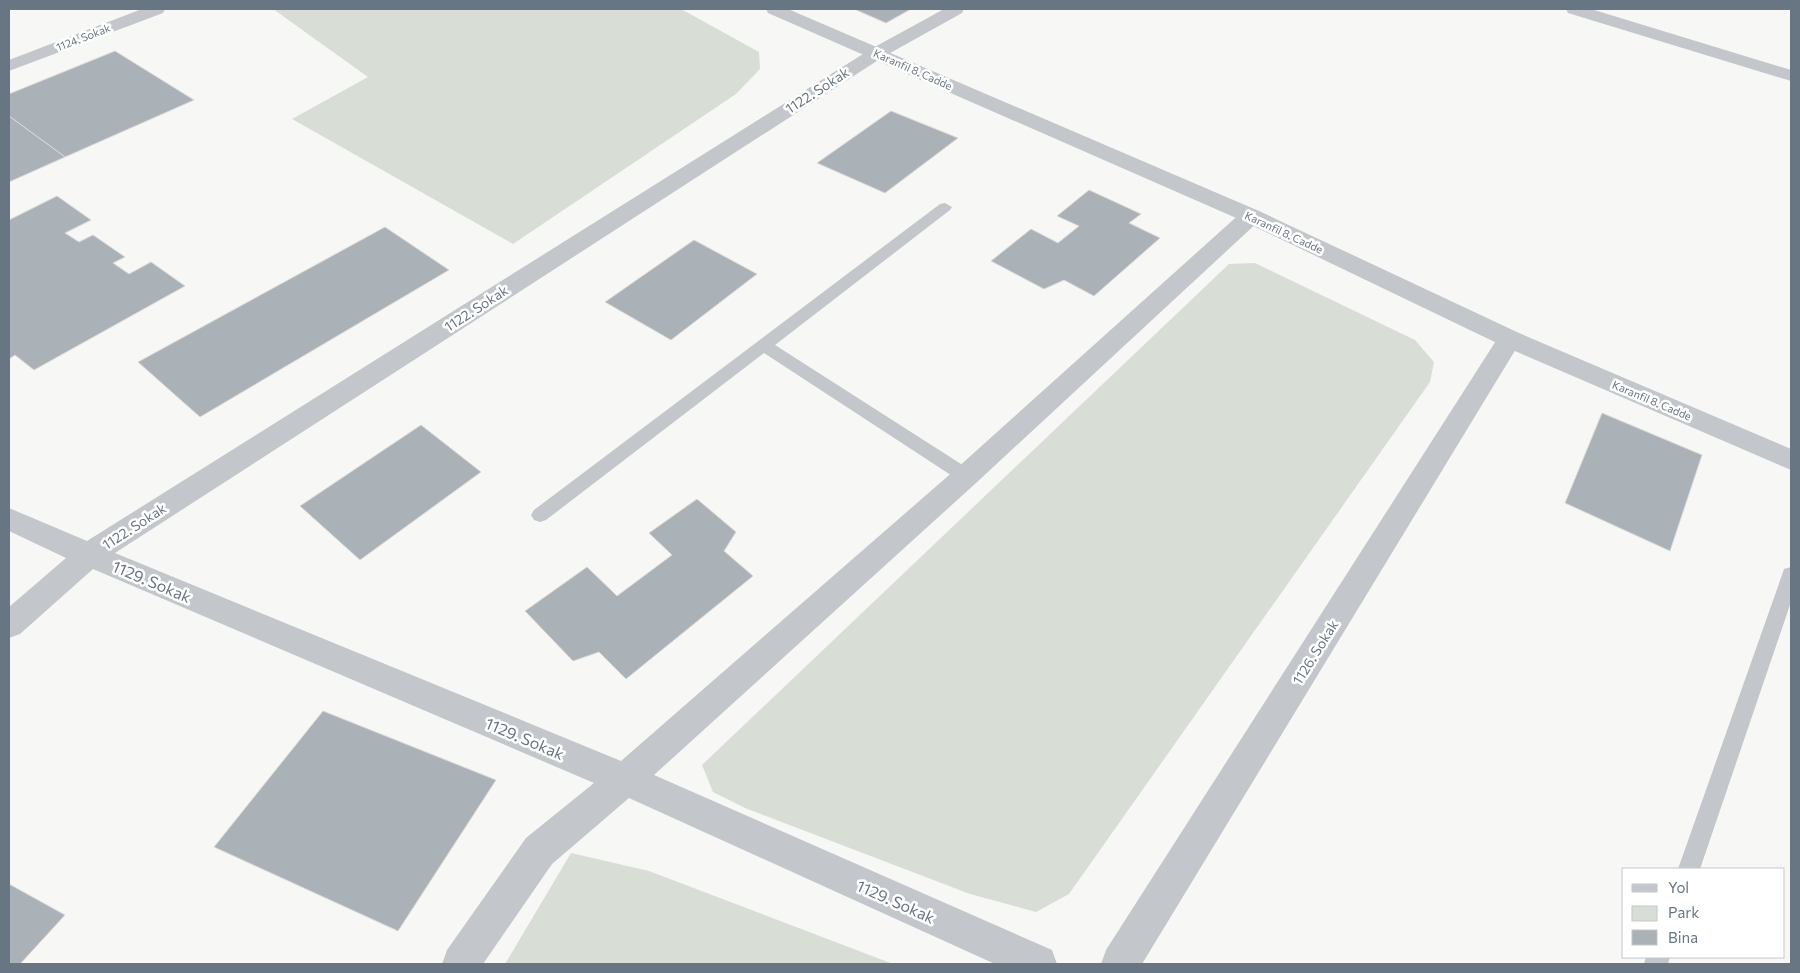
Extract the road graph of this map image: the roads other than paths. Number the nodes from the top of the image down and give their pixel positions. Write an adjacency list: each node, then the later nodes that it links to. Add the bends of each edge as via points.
1 (157, 9): 6 (street, 1124. Sokak)
2 (774, 9): 5 (street, Karanfil 8. Cadde)
3 (956, 9): 5 (street, 1122. Sokak)
4 (1574, 9): 7 (street)
5 (876, 53): 9 (street, Karanfil 8. Cadde); 16 (street, 1122. Sokak)
6 (9, 66)
7 (1791, 76)
8 (945, 207): 11 (lane)
9 (1251, 216): 10 (street, Karanfil 8. Cadde); 13 (street)
10 (1510, 339): 12 (street, Karanfil 8. Cadde); 23 (street, 1126. Sokak)
11 (764, 345): 13 (lane); 14 (lane)
12 (1791, 460)
13 (966, 476): 19 (street)
14 (540, 516)
15 (9, 519): 16 (street, 1129. Sokak)
16 (89, 555): 18 (street, 1122. Sokak); 19 (street, 1129. Sokak)
17 (1791, 575): 20 (lane)
18 (9, 626)
19 (625, 780): 21 (street, via 539,851); 22 (street, 1129. Sokak)
20 (1689, 868)
21 (461, 964)
22 (1038, 964)
23 (1120, 964)

